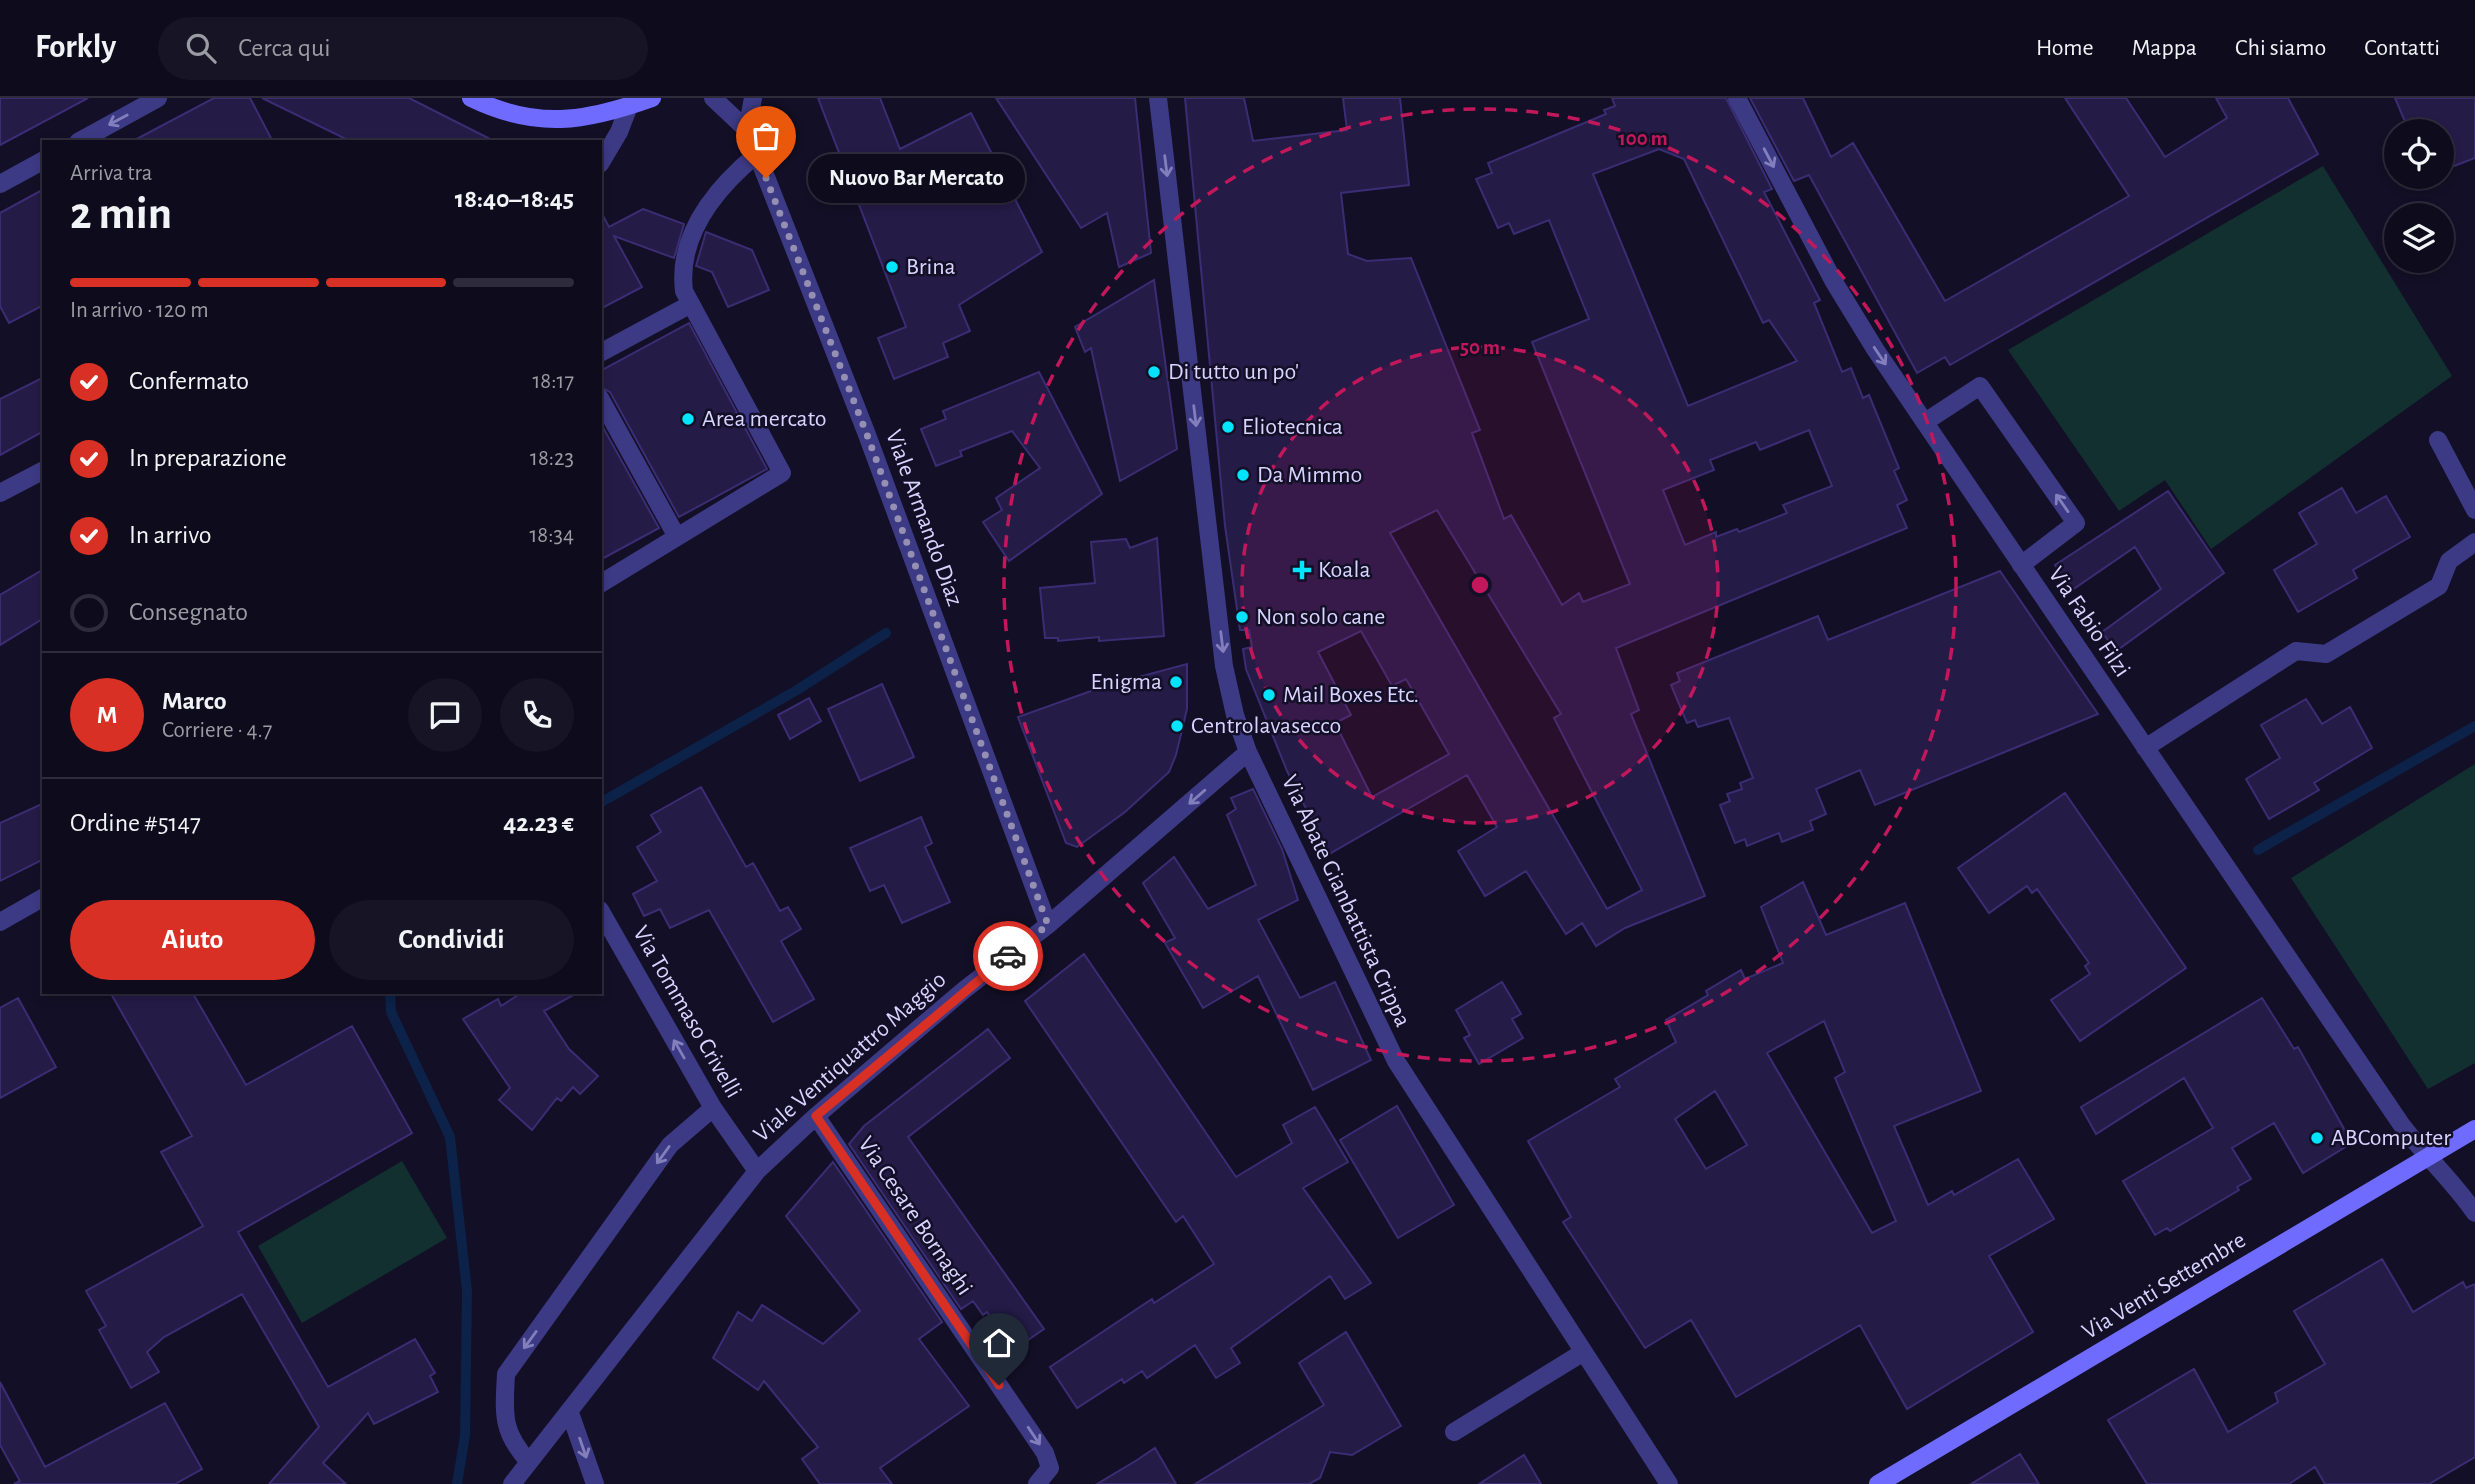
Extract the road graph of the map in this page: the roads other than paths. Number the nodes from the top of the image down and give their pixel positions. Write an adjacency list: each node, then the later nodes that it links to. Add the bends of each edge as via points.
1 (158, 98): 10 (street, one-way to 10)
2 (652, 98): 8 (street)
3 (713, 98): 9 (street, Viale Armando Diaz)
4 (753, 98): 9 (street)
5 (1158, 98): 28 (street, Via Abate Gianbattista Crippa, one-way to 28, via 1224,666)
6 (1737, 98): 18 (street, Via Fabio Filzi, one-way to 18, via 1834,282)
7 (477, 101): 8 (street, via 543,121)
8 (629, 106): 13 (street)
9 (747, 130): 11 (street, Viale Armando Diaz)
10 (82, 140)
11 (757, 154): 15 (street, via 702,210 682,270); 32 (street, Viale Armando Diaz, via 866,432)
12 (42, 161): 14 (street)
13 (602, 161)
14 (2, 179)
15 (691, 304): 16 (street); 23 (street, via 782,473)
16 (602, 352)
17 (602, 402): 23 (street)
18 (1925, 422): 25 (street, Via Fabio Filzi); 25 (street, one-way to 18, via 2076,523 1980,386)
19 (2438, 440): 22 (street)
20 (42, 471): 21 (street)
21 (0, 493)
22 (2475, 510)
23 (677, 537): 26 (street)
24 (2475, 542): 27 (street, via 2449,561 2440,586 2326,654 2296,651)
25 (2021, 565): 27 (street, Via Fabio Filzi)
26 (602, 583)
27 (2145, 748): 36 (street, Via Fabio Filzi)
28 (1248, 752): 32 (street, Viale Ventiquattro Maggio, one-way to 32); 39 (street, Via Abate Gianbattista Crippa, via 1396,1061)
29 (42, 898): 31 (street)
30 (602, 915): 33 (street, Via Tommaso Crivelli, one-way to 30)
31 (0, 922)
32 (1048, 925): 34 (street, Viale Ventiquattro Maggio)
33 (712, 1108): 37 (street, Via Tommaso Crivelli); 42 (street, one-way to 42, via 670,1145 506,1374 504,1407 509,1438)
34 (816, 1116): 37 (street, Viale Ventiquattro Maggio); 45 (street, Via Cesare Bornaghi, one-way to 45, via 1045,1453 1050,1468)
35 (2475, 1129): 36 (street, Via Venti Settembre)
36 (2426, 1158): 38 (street, Via Fabio Filzi, via 2459,1189); 47 (street, Via Venti Settembre)
37 (757, 1171): 40 (street, Viale Ventiquattro Maggio)
38 (2475, 1213)
39 (1583, 1353): 41 (street); 46 (street, Via Abate Gianbattista Crippa)
40 (570, 1413): 42 (street, Viale Ventiquattro Maggio); 44 (street, one-way to 44)
41 (1454, 1432)
42 (529, 1462): 43 (street, Viale Ventiquattro Maggio)
43 (512, 1484)
44 (595, 1484)
45 (1037, 1484)
46 (1669, 1484)
47 (1878, 1484)

